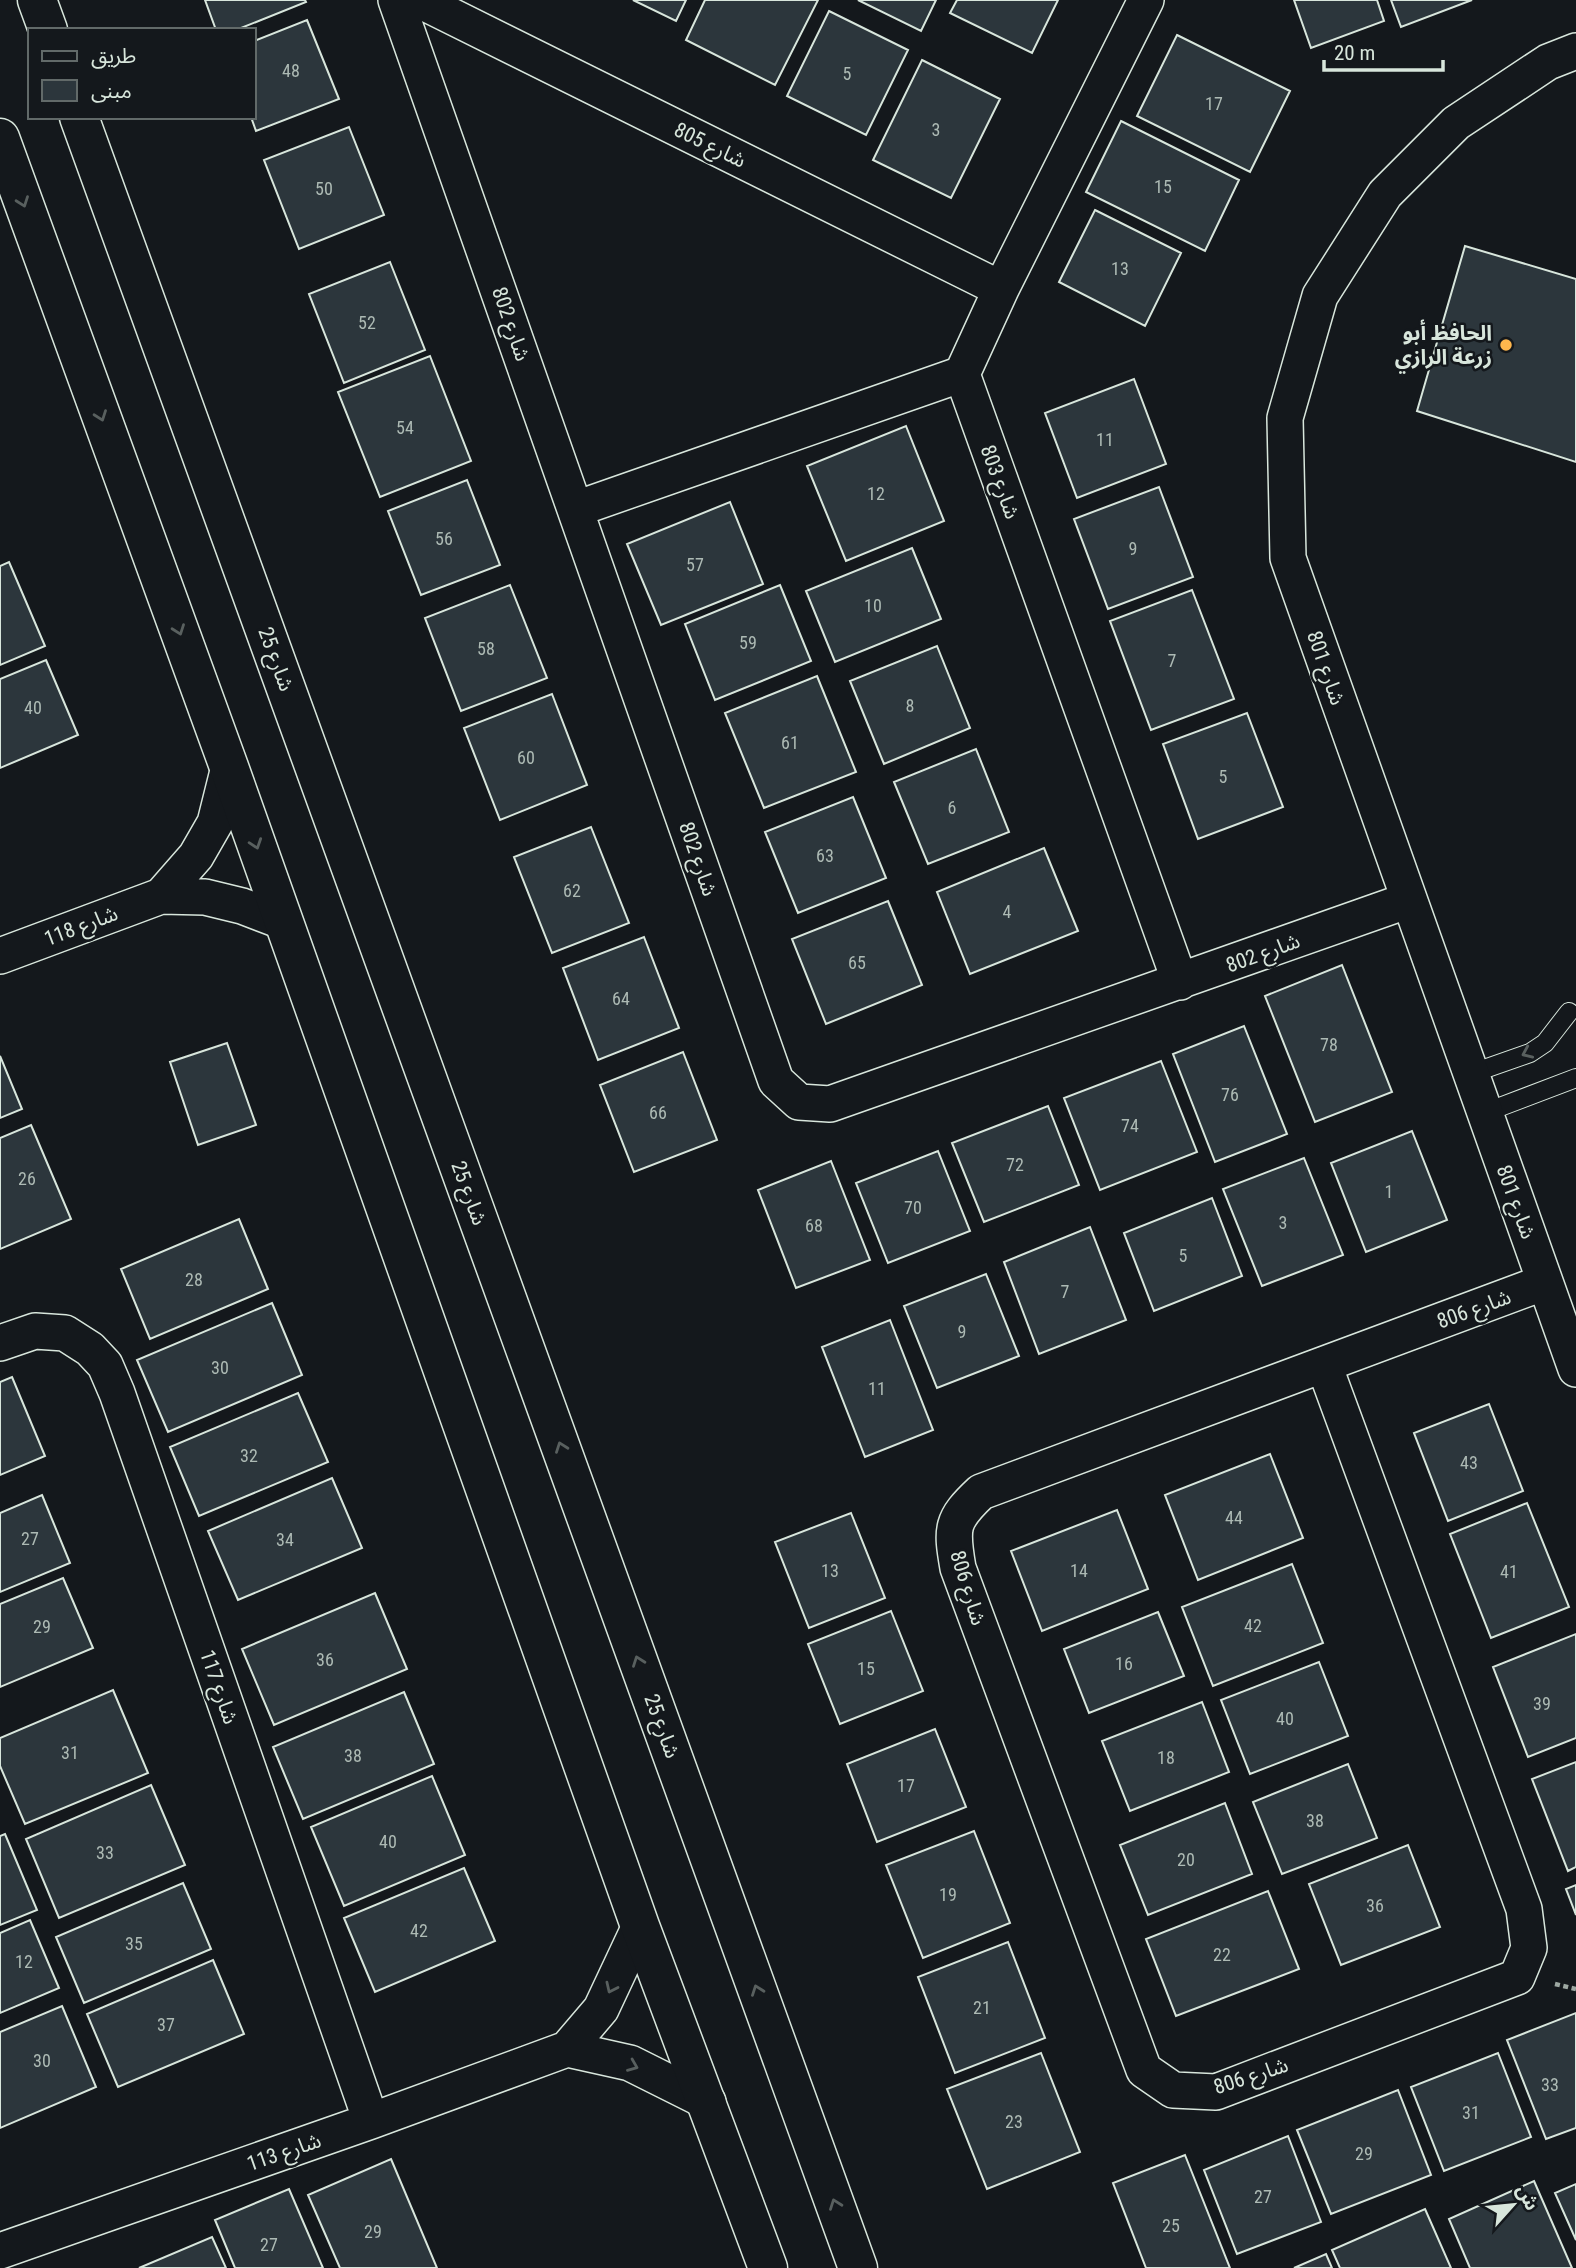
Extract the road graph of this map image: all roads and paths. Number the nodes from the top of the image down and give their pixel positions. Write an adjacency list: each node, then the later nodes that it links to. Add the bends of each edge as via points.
1 (37, 0): 5 (street)
2 (396, 0): 11 (street, شارع 802)
3 (419, 0): 9 (street, شارع 805)
4 (1146, 0): 9 (street)
5 (47, 28)
6 (1576, 51): 14 (street, شارع 801, via 1548,62 1456,123 1385,194 1320,296 1285,418 1288,558)
7 (80, 119): 32 (street, شارع 25, one-way to 7)
8 (0, 138): 12 (street, one-way to 12)
9 (1001, 289): 10 (street)
10 (962, 374): 11 (street); 17 (street, شارع 803)
11 (576, 509): 17 (street, شارع 802, via 776,1082 799,1102 830,1104)
12 (229, 767): 13 (street, شارع 118, via 215,823 196,856); 15 (street, one-way to 15)
13 (161, 896): 15 (street, شارع 118, via 205,897); 16 (street, شارع 118)
14 (1409, 900): 17 (street, شارع 802); 19 (street, شارع 801)
15 (284, 922): 26 (street)
16 (0, 956)
17 (1180, 982)
18 (1569, 1012): 19 (lane, one-way to 19, via 1545,1044)
19 (1470, 1074): 21 (street, شارع 801)
20 (1576, 1078): 21 (lane)
21 (1484, 1113): 22 (street, شارع 801)
22 (1545, 1282): 24 (street, شارع 806); 25 (street, شارع 801)
23 (0, 1343): 29 (street, شارع 117, via 35,1331 65,1333 105,1365)
24 (1324, 1365): 24 (street, شارع 806, via 981,1492 955,1522 958,1568 1144,2070 1173,2090 1216,2092 1517,1977 1529,1948 1524,1909)
25 (1576, 1369)
26 (640, 1926): 27 (street, شارع 113, one-way to 27, via 601,2010); 28 (street)
27 (567, 2049): 28 (street, one-way to 28, via 631,2063); 29 (street, شارع 113)
28 (708, 2102): 31 (street)
29 (371, 2121): 30 (street, شارع 113)
30 (7, 2256)
31 (768, 2268)
32 (858, 2268)

